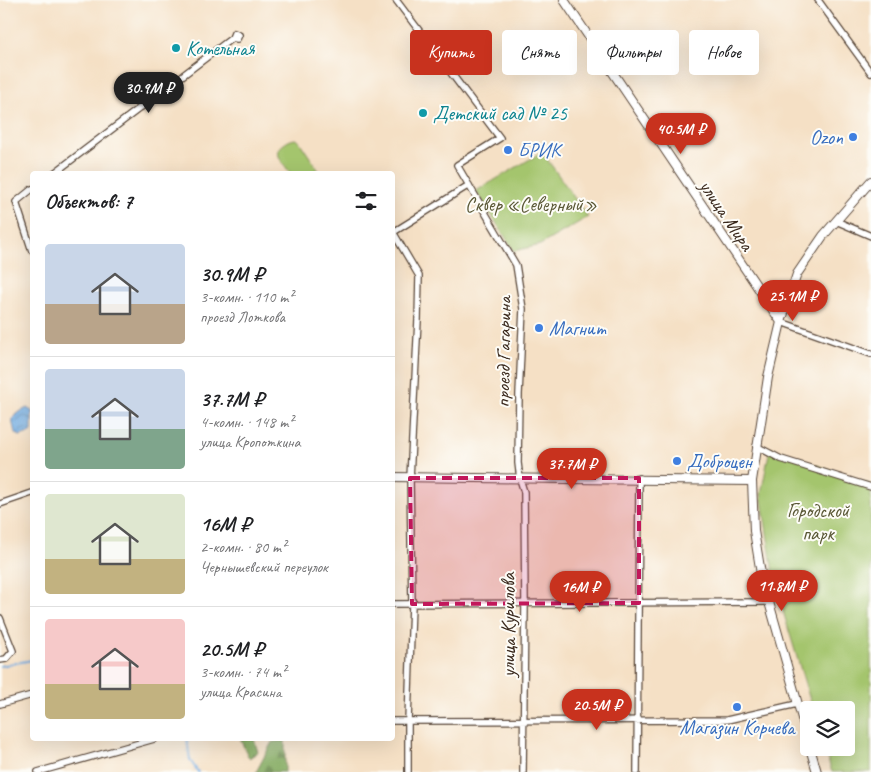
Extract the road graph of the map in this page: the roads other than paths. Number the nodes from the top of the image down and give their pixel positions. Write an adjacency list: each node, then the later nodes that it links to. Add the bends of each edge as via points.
1 (396, 0): 8 (street, проезд Гагарина, via 500,138 457,165)
2 (564, 0): 15 (street, улица Мира)
3 (818, 0): 5 (street)
4 (232, 38): 6 (street)
5 (871, 73)
6 (57, 171)
7 (871, 181): 10 (street)
8 (468, 185): 11 (street); 21 (street, проезд Гагарина, via 516,265 524,309 519,394)
9 (30, 191): 14 (street, via 16,202)
10 (836, 221): 13 (street); 15 (street, via 797,274)
11 (395, 232)
12 (395, 236): 19 (street, via 418,276)
13 (871, 236)
14 (30, 245)
15 (781, 322): 16 (street); 17 (street)
16 (871, 354)
17 (756, 446): 22 (street); 23 (street, via 781,459)
18 (395, 477): 19 (street)
19 (410, 478): 21 (street); 29 (street)
20 (639, 478): 21 (street); 22 (street); 26 (street)
21 (520, 479): 30 (street, улица Курилова, via 524,492)
22 (752, 480): 27 (street, via 754,531)
23 (871, 487)
24 (30, 494): 25 (street)
25 (0, 504)
26 (639, 602): 27 (street); 30 (street); 40 (street)
27 (768, 602): 35 (street)
28 (395, 604): 29 (street)
29 (412, 604): 30 (street); 38 (street)
30 (525, 604): 39 (street, улица Курилова)
31 (0, 618): 32 (street, via 13,651 6,659)
32 (0, 660)
33 (30, 696): 34 (street)
34 (0, 704)
35 (797, 704): 36 (street); 40 (street, via 726,720)
36 (800, 714)
37 (395, 721): 38 (street)
38 (408, 721): 39 (street); 44 (street)
39 (523, 721): 40 (street); 45 (street, улица Курилова)
40 (637, 721): 46 (street)
41 (147, 741): 43 (street)
42 (812, 756): 47 (street)
43 (42, 771)
44 (408, 772)
45 (523, 772)
46 (637, 772)
47 (817, 772)

